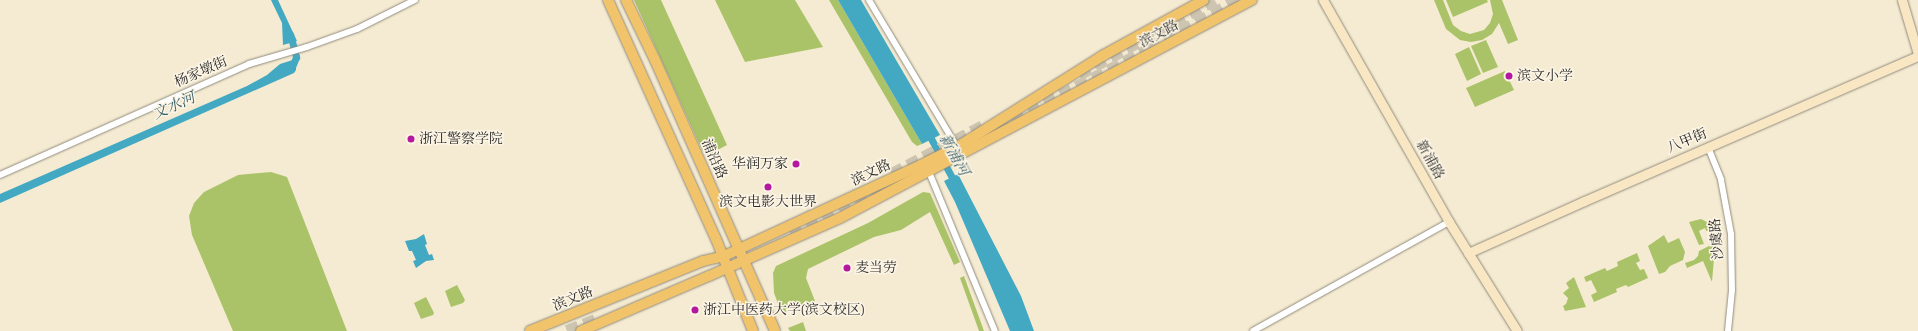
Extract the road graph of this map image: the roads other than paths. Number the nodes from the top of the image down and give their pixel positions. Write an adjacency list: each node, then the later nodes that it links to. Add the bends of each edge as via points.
1 (415, 0): 15 (street, 杨家墩街, via 357,29 308,47 249,64)
2 (608, 0): 19 (main road)
3 (626, 0): 17 (main road, 浦沿路)
4 (869, 0): 13 (street)
5 (1204, 0): 13 (main road, 滨文路, via 1102,56)
6 (1252, 0): 13 (main road, 滨文路)
7 (1323, 0): 16 (street, 新浦路)
8 (1902, 0): 11 (street)
9 (1908, 0): 10 (street)
10 (1918, 34)
11 (1918, 55): 12 (street, 八甲街)
12 (1708, 147): 18 (street, 八甲街); 29 (street, 沙虞路, via 1721,180 1730,234 1732,290)
13 (958, 151): 14 (main road, 滨文路)
14 (925, 168): 17 (main road, 滨文路); 20 (main road, 滨文路, via 919,177 831,222); 26 (street)
15 (0, 175)
16 (1449, 222): 18 (street, 新浦路); 27 (street)
17 (739, 249): 19 (main road, 滨文路); 20 (main road, 浦沿路)
18 (1468, 253): 28 (street, 新浦路)
19 (724, 256): 21 (main road); 22 (main road, 滨文路, via 703,261)
20 (744, 261): 21 (main road, 滨文路); 25 (main road, 浦沿路)
21 (728, 268): 23 (main road, 滨文路); 24 (main road)
22 (530, 331)
23 (581, 331)
24 (753, 331)
25 (774, 331)
26 (995, 331)
27 (1253, 331)
28 (1517, 331)
29 (1728, 331)

